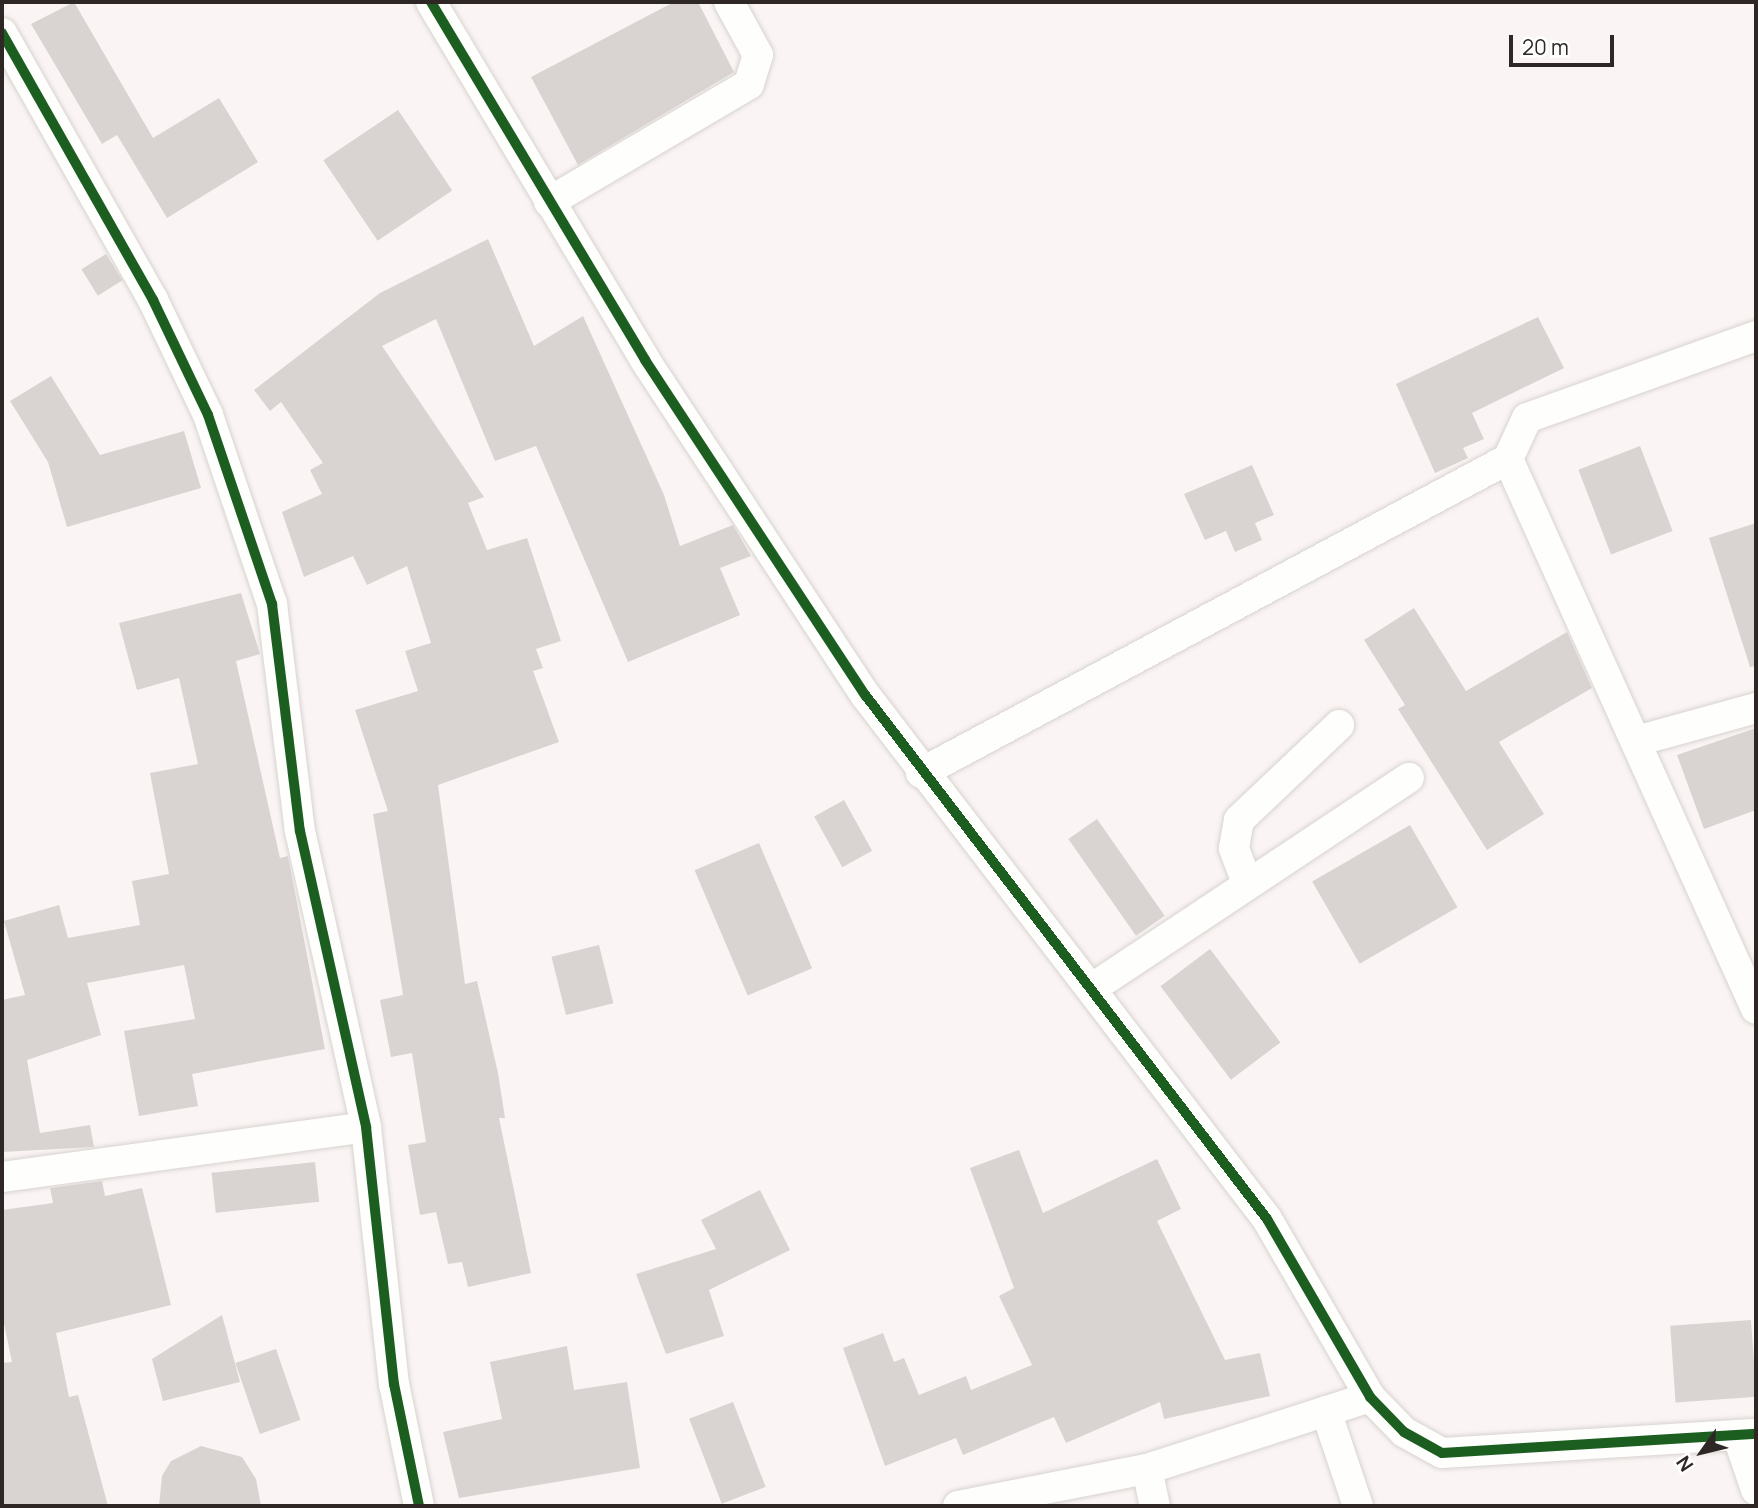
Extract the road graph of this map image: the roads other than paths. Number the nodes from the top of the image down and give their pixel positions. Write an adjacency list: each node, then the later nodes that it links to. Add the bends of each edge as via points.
1 (431, 2): 4 (street)
2 (729, 2): 4 (street, via 758,55 749,83)
3 (2, 33): 15 (street, via 153,299 208,415 239,507 271,604 300,831)
4 (549, 202): 10 (street, via 645,360)
5 (1756, 336): 6 (street, via 1527,418)
6 (1508, 459): 9 (street); 10 (street)
7 (1756, 708): 9 (street)
8 (1339, 725): 12 (street, via 1239,820 1234,848)
9 (1640, 740): 14 (street)
10 (921, 773): 13 (street)
11 (1409, 778): 12 (street)
12 (1247, 880): 13 (street)
13 (1094, 987): 17 (street, via 1267,1219)
14 (1756, 1009)
15 (366, 1127): 16 (street); 22 (street, via 392,1370)
16 (2, 1177)
17 (1370, 1397): 18 (street); 19 (street, via 1404,1432 1442,1453)
18 (1326, 1411): 20 (street); 25 (street)
19 (1747, 1435): 21 (street)
20 (1147, 1469): 23 (street); 24 (street)
21 (1756, 1490)
22 (419, 1506)
23 (958, 1506)
24 (1155, 1506)
25 (1359, 1506)

